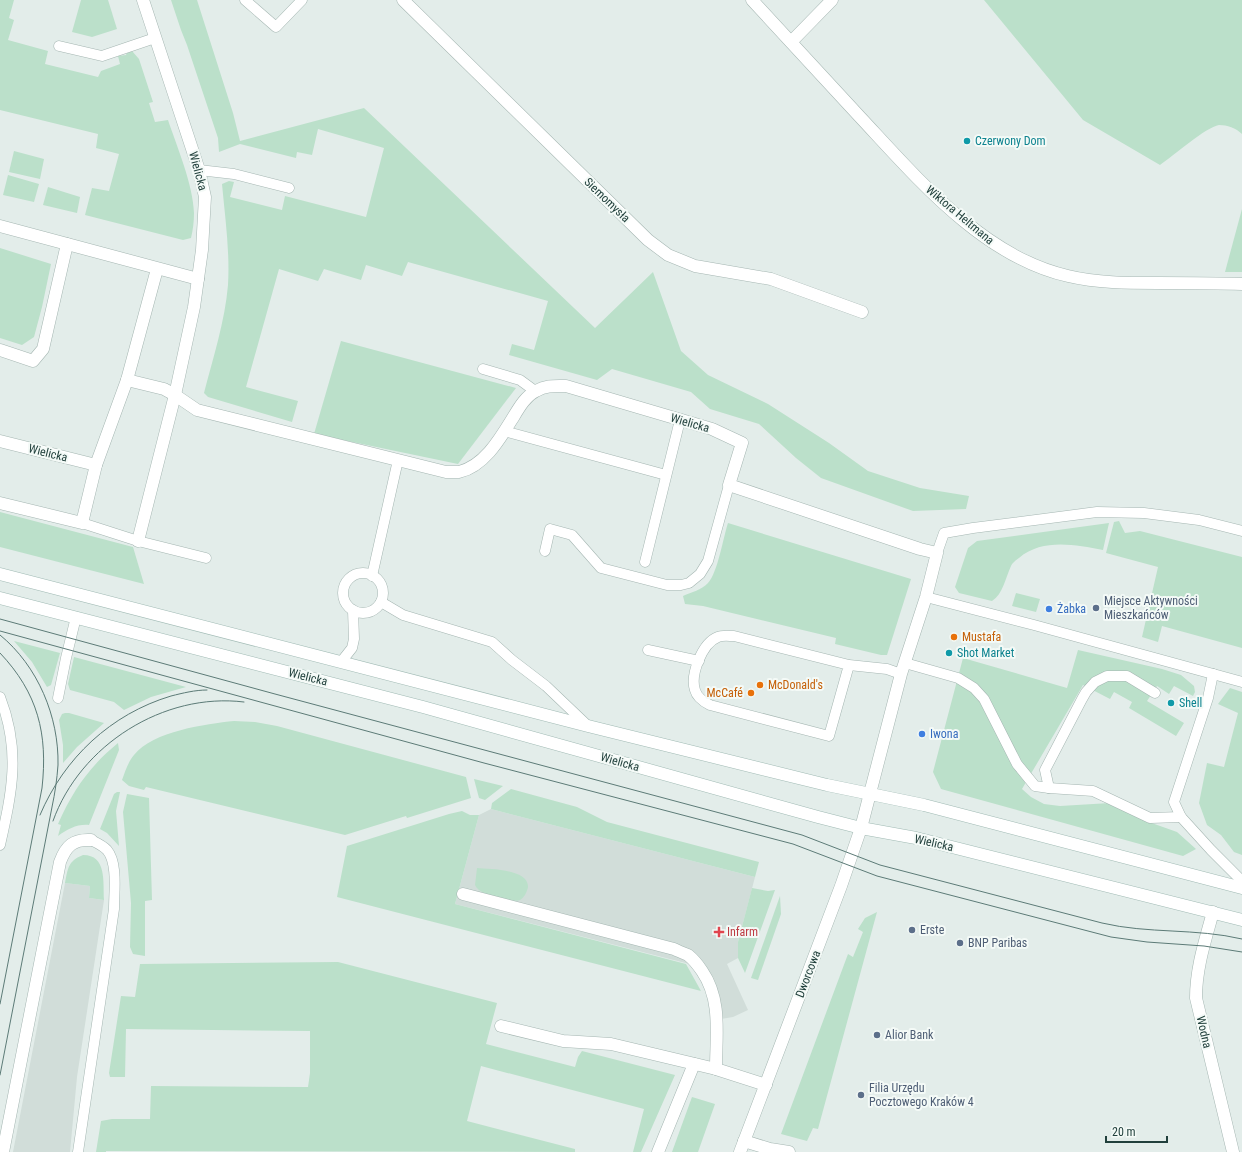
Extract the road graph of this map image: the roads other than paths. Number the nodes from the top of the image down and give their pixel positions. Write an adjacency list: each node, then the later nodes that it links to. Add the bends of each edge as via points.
1 (143, 0): 7 (street, Wielicka)
2 (245, 0): 3 (lane, via 276,27)
3 (302, 0)
4 (403, 0): 17 (street, Siemomysła, via 648,240 668,255 695,266 770,279)
5 (752, 0): 8 (street, Wiktora Heltmana)
6 (832, 0): 8 (street)
7 (155, 38): 9 (lane, via 102,56); 10 (street, Wielicka)
8 (791, 42): 16 (street, Wiktora Heltmana, via 940,200 1004,250 1032,264 1067,276 1113,283)
9 (59, 46)
10 (199, 170): 11 (lane, via 234,174); 15 (street, Wielicka, via 205,196)
11 (289, 188)
12 (0, 226): 13 (street)
13 (67, 244): 14 (street); 18 (street, via 43,349 33,361)
14 (157, 269): 15 (street); 20 (street)
15 (198, 279): 22 (street, Wielicka)
16 (1242, 284)
17 (862, 312)
18 (0, 350)
19 (483, 369): 21 (lane, via 520,380)
20 (126, 380): 22 (street, Wielicka); 27 (street)
21 (535, 391): 23 (street, Wielicka, via 553,385 566,386); 24 (street, Wielicka, via 522,403)
22 (175, 395): 26 (street, Wielicka, via 198,410); 33 (street, Wielicka)
23 (680, 420): 28 (lane); 29 (street, Wielicka, via 712,429 742,443)
24 (504, 431): 26 (street, Wielicka, via 483,458 470,468 458,472 446,472); 28 (lane)
25 (0, 441): 27 (street, Wielicka)
26 (398, 460): 39 (lane)
27 (96, 465): 31 (street)
28 (666, 476): 37 (lane)
29 (729, 485): 34 (lane, via 708,560 700,574 690,583 667,585 601,568 572,534 550,529); 35 (street)
30 (0, 503): 31 (street)
31 (82, 523): 33 (lane)
32 (1242, 531): 35 (lane, via 1178,517 1097,512 944,533)
33 (138, 541): 36 (lane)
34 (545, 551)
35 (938, 553): 40 (street)
36 (206, 558)
37 (645, 562)
38 (0, 574): 47 (street, Wielicka)
39 (372, 576): 42 (lane, via 383,590); 43 (lane, via 362,574 347,582 345,600)
40 (926, 597): 49 (street); 50 (lane)
41 (0, 598): 44 (street, Wielicka)
42 (381, 602): 43 (lane, via 372,611 359,613); 55 (lane, via 403,615 492,642 546,686)
43 (353, 610): 47 (lane, via 352,648)
44 (76, 618): 54 (lane, via 62,671); 59 (street, Wielicka, via 423,707)
45 (648, 650): 46 (lane)
46 (699, 661): 48 (lane, via 700,654 707,644 718,636 734,636); 48 (lane, via 693,682 701,700 710,706 829,736)
47 (341, 662): 55 (street, Wielicka)
48 (849, 665): 49 (lane)
49 (903, 668): 56 (lane, via 958,678 974,688 984,699 1017,764 1035,786); 57 (street)
50 (1213, 674): 51 (lane); 58 (lane, via 1208,698 1174,802)
51 (1242, 682)
52 (1155, 693): 56 (lane, via 1127,676 1107,676 1095,682 1082,699 1045,770)
53 (0, 697): 61 (lane, via 12,740 14,767 10,802)
54 (58, 698)
55 (588, 726): 57 (street, Wielicka, via 827,786)
56 (1049, 788): 58 (lane, via 1093,791 1150,818)
57 (869, 793): 59 (street, Dworcowa); 63 (street, Wielicka)
58 (1181, 817): 62 (lane)
59 (861, 828): 65 (street, Wielicka, via 916,838); 70 (street, Dworcowa)
60 (90, 840): 72 (street, via 71,844 60,862); 73 (lane, via 100,844 112,861 114,909)
61 (0, 845)
62 (1242, 881)
63 (1242, 888)
64 (463, 894): 69 (street, via 674,949 688,956 698,965 713,992 716,1006)
65 (1212, 912): 66 (street, Wielicka); 76 (street, Wodna, via 1199,963 1196,998)
66 (1242, 920)
67 (501, 1026): 68 (street, via 563,1041 611,1044)
68 (694, 1064): 69 (street); 74 (street)
69 (716, 1069): 70 (street)
70 (766, 1084): 71 (street, Dworcowa)
71 (742, 1146): 75 (street)
72 (2, 1152)
73 (78, 1152)
74 (658, 1152)
75 (789, 1152)
76 (1233, 1152)

